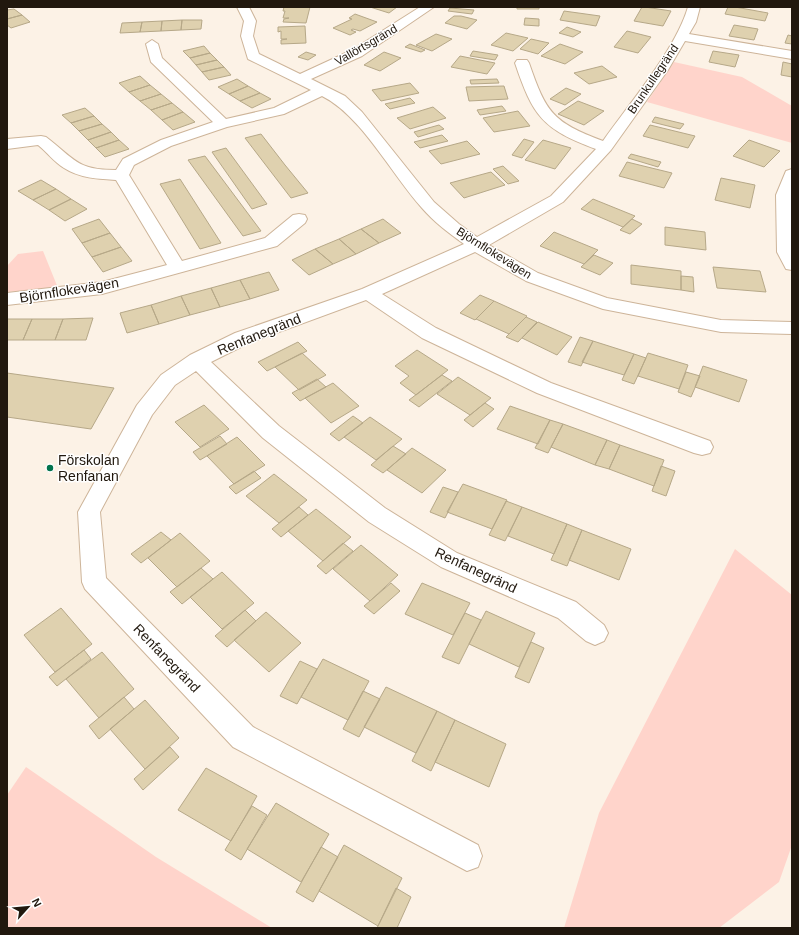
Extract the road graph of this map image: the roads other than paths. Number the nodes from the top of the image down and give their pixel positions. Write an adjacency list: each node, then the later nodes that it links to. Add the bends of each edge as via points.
1 (243, 7): 8 (street, Björnflokevägen, via 250,21 247,36 253,56)
2 (428, 7): 8 (street, Vallörtsgränd, via 357,53)
3 (694, 7): 4 (street, Brunkullegränd, via 690,22)
4 (681, 38): 6 (street); 12 (street, Brunkullegränd)
5 (152, 44): 10 (street, via 156,60)
6 (792, 55)
7 (522, 63): 12 (street, via 539,106 556,124 582,139)
8 (301, 80): 9 (street, Björnflokevägen)
9 (323, 90): 10 (street, via 279,111); 16 (street, Björnflokevägen, via 340,99 357,115 428,205)
10 (223, 124): 14 (street, via 166,143 128,162)
11 (7, 144): 14 (street, via 41,140 53,148 69,165 93,175)
12 (606, 147): 16 (street, Brunkullegränd, via 557,199)
13 (792, 174): 17 (street, via 784,195 786,252)
14 (121, 175): 18 (street)
15 (299, 220): 18 (street, Björnflokevägen, via 271,242)
16 (476, 245): 19 (street, Renfanegränd); 21 (street, Björnflokevägen, via 532,277 603,303 721,326)
17 (792, 265)
18 (177, 267): 20 (street, Björnflokevägen, via 102,288)
19 (368, 292): 22 (street, Renfanegränd, via 242,338); 23 (street, via 429,333 544,388)
20 (7, 299)
21 (792, 328)
22 (197, 360): 24 (street, Renfanegränd, via 271,432 377,515 449,560 567,610); 25 (street, Renfanegränd, via 168,380 144,410 89,512 94,582 243,737)
23 (702, 447)
24 (595, 633)
25 (467, 856)

